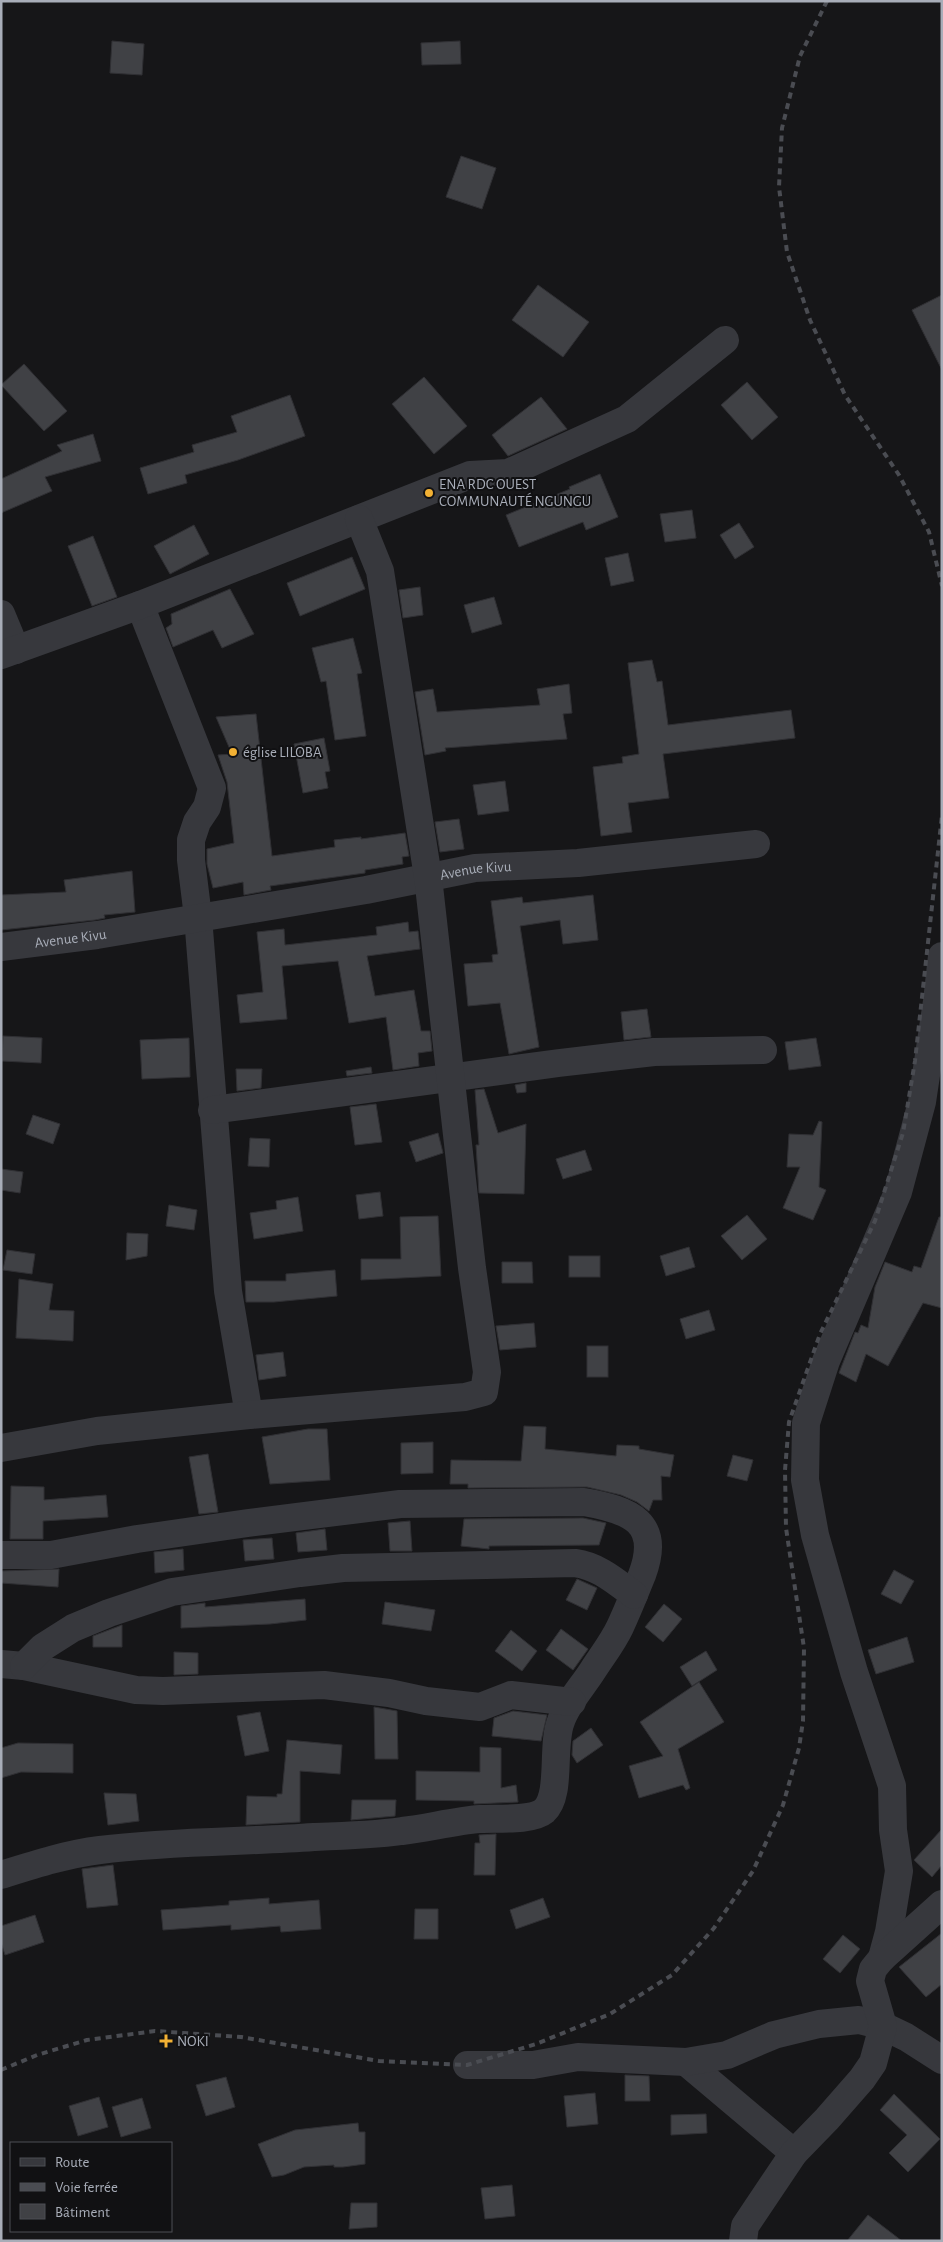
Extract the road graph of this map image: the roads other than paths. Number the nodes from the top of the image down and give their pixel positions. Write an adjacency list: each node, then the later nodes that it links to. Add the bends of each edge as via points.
1 (725, 340): 2 (street, via 627,419 508,473 470,475)
2 (358, 519): 3 (street); 7 (street, via 380,571)
3 (140, 605): 5 (street); 8 (street, via 212,788 191,840)
4 (1, 614): 5 (street)
5 (9, 652)
6 (756, 844): 7 (street, Avenue Kivu, via 578,863 475,868)
7 (428, 878): 8 (street, Avenue Kivu); 12 (street)
8 (198, 918): 9 (street, Avenue Kivu); 13 (street)
9 (1, 947)
10 (942, 956): 22 (street, via 922,1102 898,1192 826,1361 806,1423 805,1480 815,1536 854,1672 892,1786 893,1830 899,1871)
11 (763, 1050): 12 (street, via 654,1052)
12 (452, 1079): 13 (street); 14 (street, via 472,1268 487,1372 484,1392 465,1397)
13 (212, 1110): 14 (street, via 228,1291)
14 (249, 1415): 15 (street, via 97,1431)
15 (1, 1448)
16 (1, 1555): 17 (street, via 51,1555 229,1526 400,1504 584,1502 610,1506 628,1515 642,1525 649,1538 648,1554)
17 (634, 1595): 18 (street, via 599,1570 575,1563 343,1568 300,1572 172,1592 147,1600 73,1628); 19 (street, via 619,1629)
18 (13, 1665): 19 (street, via 136,1690 324,1684 480,1707 510,1695)
19 (572, 1702): 20 (street, via 561,1720 555,1742 552,1798 544,1811 532,1816 478,1819 401,1831 205,1840 98,1850)
20 (1, 1875)
21 (942, 1904): 22 (street)
22 (882, 1958): 23 (street, via 873,1969 870,1980)
23 (883, 2026): 24 (street); 25 (street, via 858,2020 819,2024 774,2035 727,2055); 27 (street, via 868,2071)
24 (942, 2060)
25 (686, 2062): 26 (street, via 578,2057 533,2065); 27 (street)
26 (467, 2065)
27 (794, 2154): 28 (street, via 745,2226)
28 (744, 2241)

